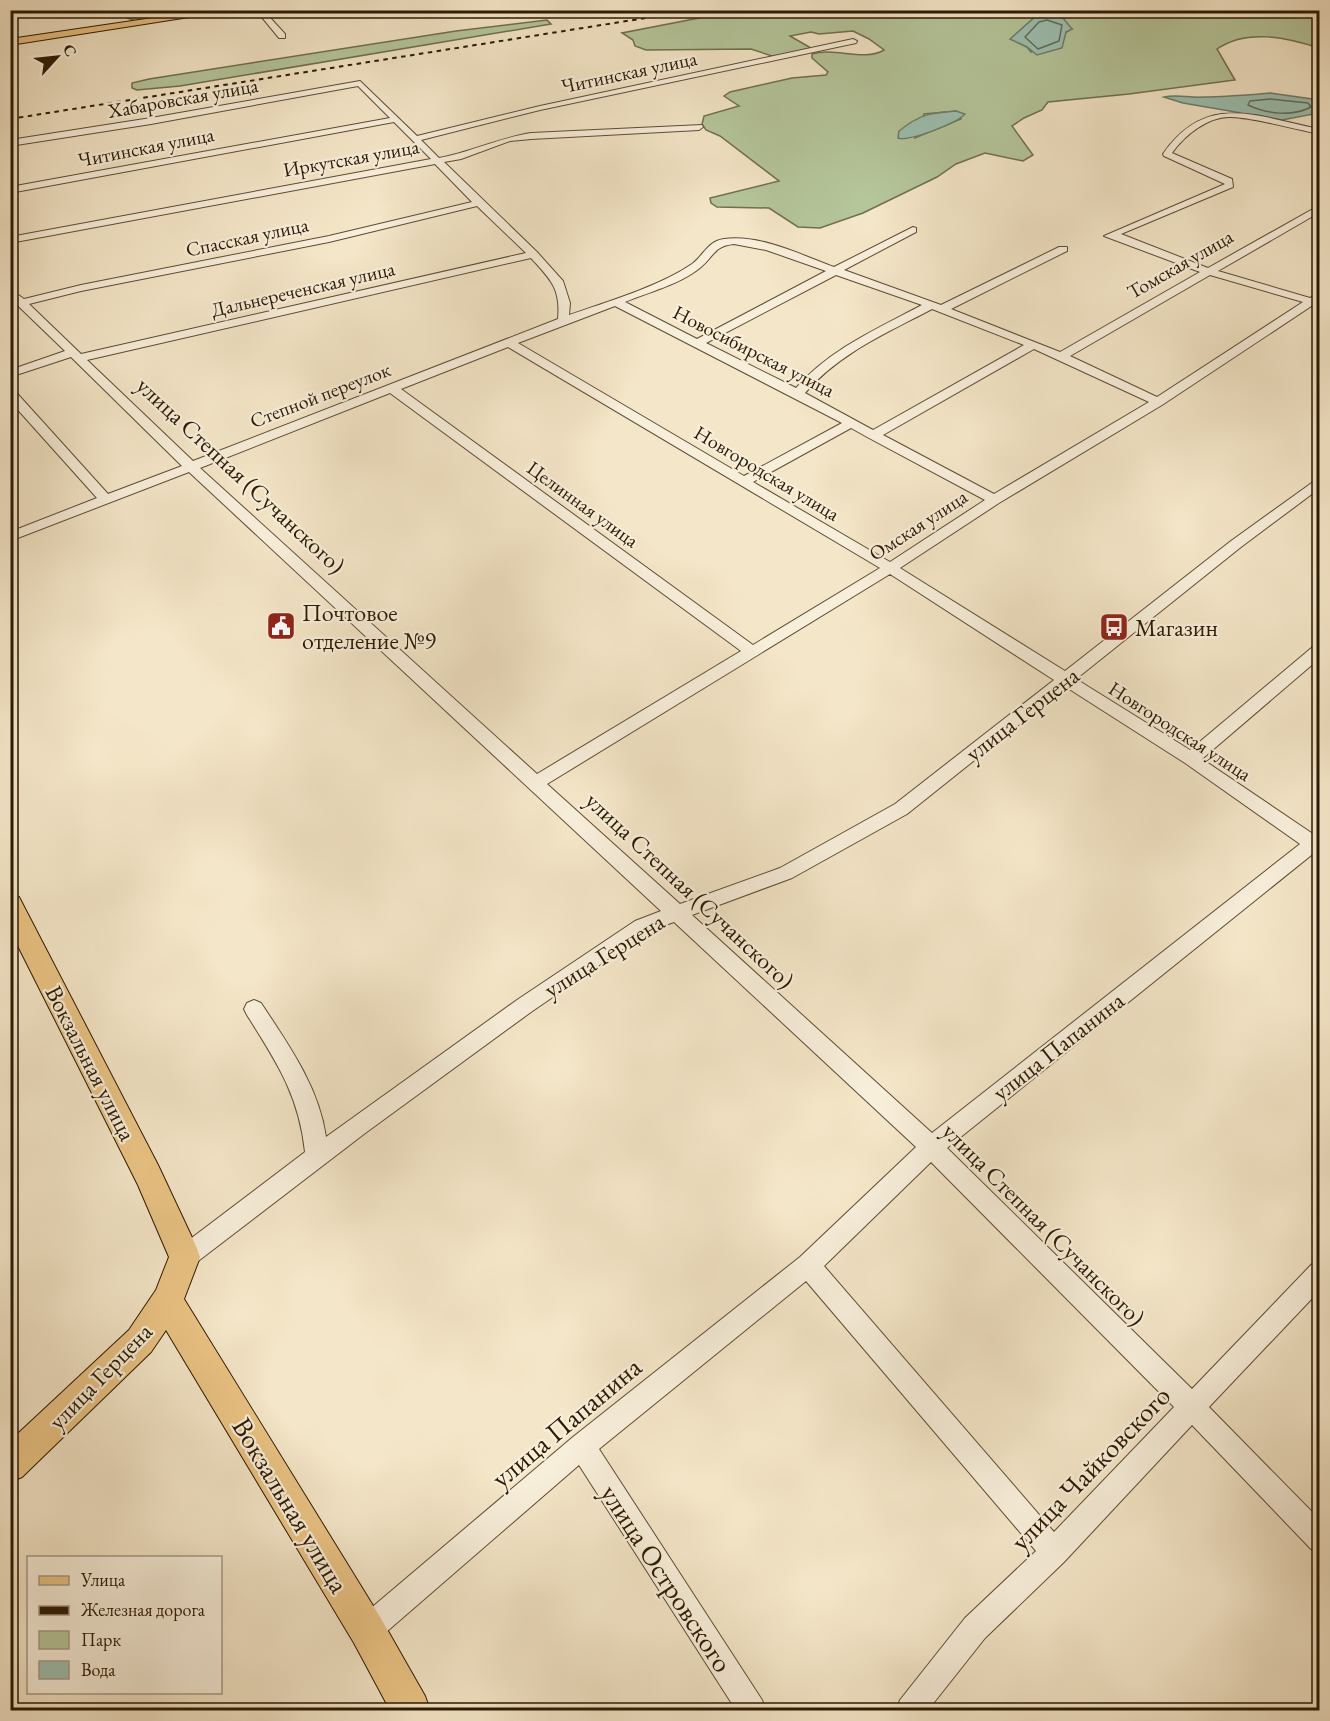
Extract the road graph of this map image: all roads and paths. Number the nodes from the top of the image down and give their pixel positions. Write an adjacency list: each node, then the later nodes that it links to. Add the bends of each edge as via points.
1 (230, 10): 5 (main road)
2 (259, 10): 3 (street)
3 (282, 36)
4 (853, 41): 9 (street, Читинская улица)
5 (10, 42)
6 (394, 120): 9 (street); 10 (street, Хабаровская улица, via 360,83); 12 (street, Читинская улица)
7 (699, 127): 11 (street, Иркутская улица, via 531,136)
8 (1320, 132): 20 (street, via 1230,114 1186,131 1167,154 1223,177 1230,185 1112,236)
9 (414, 139): 11 (street)
10 (10, 143)
11 (436, 161): 13 (street); 16 (street, Иркутская улица)
12 (10, 190)
13 (479, 203): 18 (street); 21 (street, Спасская улица, via 177,270)
14 (1320, 208): 20 (street, Томская улица)
15 (913, 230): 19 (street)
16 (10, 240)
17 (1063, 249): 25 (street)
18 (533, 254): 26 (street, via 559,283 565,303); 30 (street, Дальнереченская улица)
19 (836, 271): 23 (street, Новосибирская улица, via 768,247 734,241 715,245 697,265); 24 (street); 28 (street)
20 (1207, 271): 22 (street); 31 (street, Томская улица)
21 (16, 298): 30 (street, улица Степная (Сучанского))
22 (1317, 300): 36 (street, Омская улица)
23 (616, 302): 26 (street); 28 (street, Новосибирская улица)
24 (929, 306): 25 (street); 35 (street, via 836,357 809,379)
25 (942, 309): 29 (street)
26 (563, 321): 27 (street)
27 (509, 343): 33 (street, Степной переулок); 41 (street, Новгородская улица)
28 (697, 343): 35 (street, Новосибирская улица)
29 (1033, 345): 31 (street); 38 (street)
30 (78, 355): 32 (street, Дальнереченская улица); 39 (street, улица Степная (Сучанского))
31 (1061, 356): 36 (street)
32 (10, 374)
33 (391, 388): 39 (street, Степной переулок); 47 (street, Целинная улица)
34 (10, 393): 42 (street)
35 (798, 394): 37 (street, Новосибирская улица)
36 (1158, 402): 43 (street, Омская улица)
37 (850, 423): 38 (street, Новосибирская улица); 41 (street)
38 (873, 435): 43 (street, Новосибирская улица)
39 (191, 467): 42 (street, Степной переулок); 50 (street, улица Степная (Сучанского))
40 (1320, 481): 48 (street, улица Герцена)
41 (743, 482): 45 (street, Новгородская улица)
42 (105, 499): 44 (street, Степной переулок)
43 (994, 500): 45 (street, Омская улица)
44 (10, 537)
45 (890, 568): 47 (street, Омская улица); 48 (street, Новгородская улица)
46 (1320, 648): 49 (street)
47 (751, 651): 50 (street, Омская улица)
48 (1066, 680): 49 (street, Новгородская улица); 53 (street, улица Герцена, via 901,809 786,873)
49 (1191, 759): 51 (street, Новгородская улица)
50 (536, 783): 53 (street, улица Степная (Сучанского))
51 (1317, 843): 55 (street, улица Папанина)
52 (10, 904): 57 (main road, Вокзальная улица, via 148,1175)
53 (676, 911): 55 (street, улица Степная (Сучанского)); 56 (street, улица Герцена, via 642,926 524,1006)
54 (254, 1009): 56 (street, via 300,1090 312,1120)
55 (931, 1147): 58 (street, улица Папанина); 61 (street, улица Степная (Сучанского))
56 (317, 1157): 57 (street, улица Герцена)
57 (185, 1257): 60 (main road, улица Герцена)
58 (808, 1265): 62 (street, улица Папанина); 65 (street)
59 (1320, 1272): 61 (street, улица Чайковского)
60 (167, 1301): 63 (main road, улица Герцена, via 140,1341); 66 (main road, Вокзальная улица)
61 (1192, 1407): 64 (street, улица Степная (Сучанского)); 65 (street, улица Чайковского)
62 (582, 1446): 66 (street, улица Папанина); 68 (street, улица Островского)
63 (10, 1465)
64 (1320, 1540)
65 (1054, 1552): 69 (street, улица Чайковского, via 975,1628)
66 (367, 1630): 67 (main road, Вокзальная улица)
67 (411, 1710)
68 (752, 1710)
69 (910, 1710)

